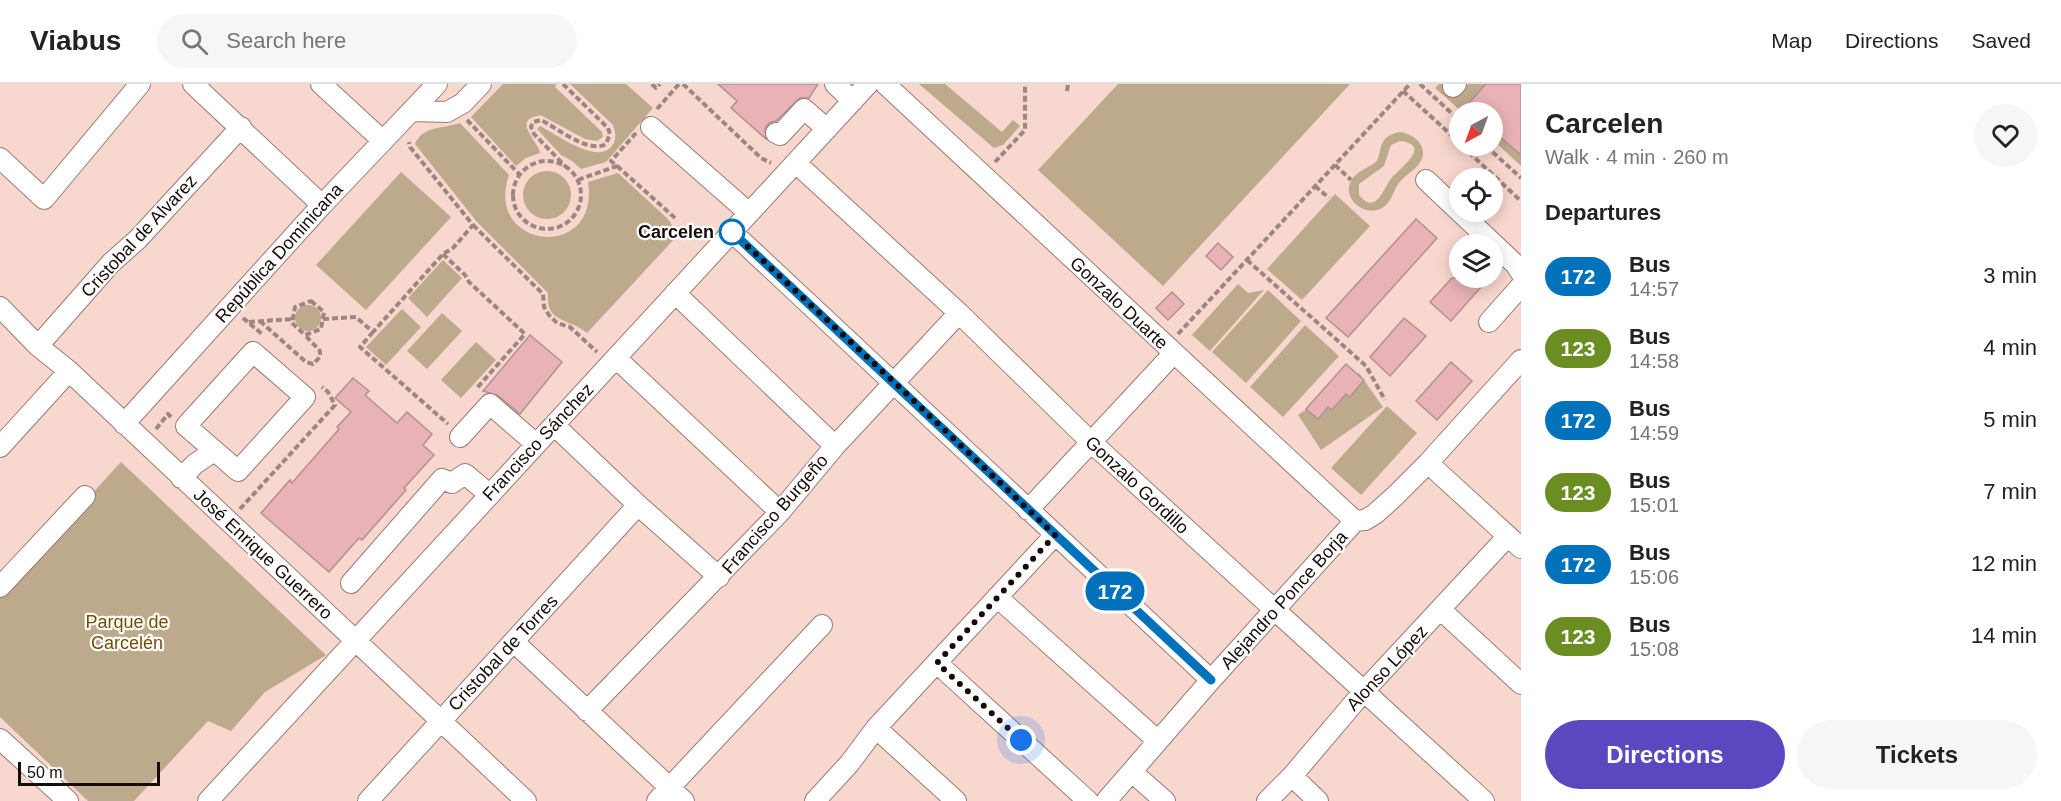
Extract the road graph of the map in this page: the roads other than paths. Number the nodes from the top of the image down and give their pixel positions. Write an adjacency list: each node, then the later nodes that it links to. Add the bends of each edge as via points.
1 (140, 84): 16 (street, via 44,199)
2 (194, 84): 12 (street)
3 (321, 84): 15 (street)
4 (437, 84): 10 (street, República Dominicana)
5 (481, 84): 10 (street, via 463,103 447,112)
6 (835, 84): 9 (street)
7 (868, 84): 9 (street, Francisco Sánchez)
8 (885, 84): 29 (street, Gonzalo Duarte)
9 (853, 101): 13 (street, Francisco Sánchez)
10 (411, 111): 15 (street, República Dominicana)
11 (649, 121): 20 (street)
12 (241, 127): 19 (street); 28 (street, Cristobal de Alvarez)
13 (827, 129): 14 (street, via 804,108 780,135); 17 (street, Francisco Sánchez)
14 (776, 133)
15 (383, 141): 19 (street, República Dominicana)
16 (0, 158)
17 (796, 163): 20 (street, Francisco Sánchez); 25 (street, Gonzalo Gordillo)
18 (1426, 180): 22 (street)
19 (322, 205): 34 (street, República Dominicana)
20 (748, 213): 21 (street, Francisco Sánchez)
21 (732, 232): 24 (street, Francisco Sánchez); 33 (street)
22 (1521, 273)
23 (1521, 286): 27 (street)
24 (675, 293): 30 (street, Francisco Sánchez); 39 (street)
25 (958, 313): 33 (street, Francisco Burgeño); 37 (street, Gonzalo Gordillo)
26 (3, 316): 28 (street, José Enrique Guerrero)
27 (1489, 322)
28 (38, 346): 32 (street, José Enrique Guerrero)
29 (1170, 350): 37 (street); 49 (street, Gonzalo Duarte)
30 (613, 361): 35 (street, Francisco Sánchez); 48 (street)
31 (1518, 369): 42 (street, Alejandro Ponce Borja)
32 (69, 371): 34 (street, José Enrique Guerrero); 40 (street)
33 (894, 382): 39 (street, Francisco Burgeño); 47 (street)
34 (124, 424): 43 (street, José Enrique Guerrero)
35 (554, 425): 38 (street, Francisco Sánchez); 46 (street)
36 (460, 436): 38 (street, via 490,404)
37 (1090, 442): 47 (street); 57 (street, Gonzalo Gordillo)
38 (536, 444): 44 (street, Francisco Sánchez)
39 (835, 446): 48 (street, Francisco Burgeño)
40 (0, 447)
41 (214, 451): 41 (street, via 238,471 305,397 254,352 186,426); 43 (street)
42 (1428, 463): 49 (street, Alejandro Ponce Borja, via 1375,514); 51 (street)
43 (181, 478): 59 (street, José Enrique Guerrero)
44 (490, 495): 53 (street, via 465,474 452,483 442,480); 59 (street, Francisco Sánchez)
45 (85, 496): 54 (street)
46 (638, 505): 52 (street); 60 (street, Cristobal de Torres)
47 (1028, 510): 50 (street)
48 (780, 512): 52 (street, Francisco Burgeño)
49 (1355, 521): 57 (street, Alejandro Ponce Borja)
50 (1055, 535): 55 (street); 62 (street)
51 (1515, 542): 56 (street, Alonso López)
52 (719, 577): 65 (street, Francisco Burgeño)
53 (351, 583)
54 (0, 587)
55 (997, 597): 61 (street); 69 (street)
56 (1440, 609): 63 (street); 64 (street, Alonso López)
57 (1274, 610): 62 (street, Alejandro Ponce Borja); 64 (street, Gonzalo Gordillo)
58 (822, 625): 72 (street)
59 (355, 641): 66 (street, José Enrique Guerrero); 74 (street, Francisco Sánchez)
60 (514, 642): 65 (street); 66 (street, Cristobal de Torres)
61 (937, 663): 67 (street); 80 (street)
62 (1211, 680): 69 (street, Alejandro Ponce Borja)
63 (1521, 684)
64 (1364, 691): 71 (street, Alonso López); 85 (street, Gonzalo Gordillo)
65 (588, 711): 72 (street)
66 (440, 720): 75 (street, Cristobal de Torres); 76 (street, José Enrique Guerrero)
67 (876, 728): 78 (street); 79 (street)
68 (0, 739): 73 (street)
69 (1158, 741): 70 (street, Alejandro Ponce Borja)
70 (1132, 773): 81 (street, Alejandro Ponce Borja); 82 (street)
71 (1292, 776): 83 (street, Alonso López); 84 (street)
72 (663, 794): 77 (street)
73 (68, 801)
74 (208, 801)
75 (368, 801)
76 (526, 801)
77 (684, 801)
78 (814, 801)
79 (955, 801)
80 (1088, 801)
81 (1106, 801)
82 (1165, 801)
83 (1267, 801)
84 (1318, 801)
85 (1484, 801)

